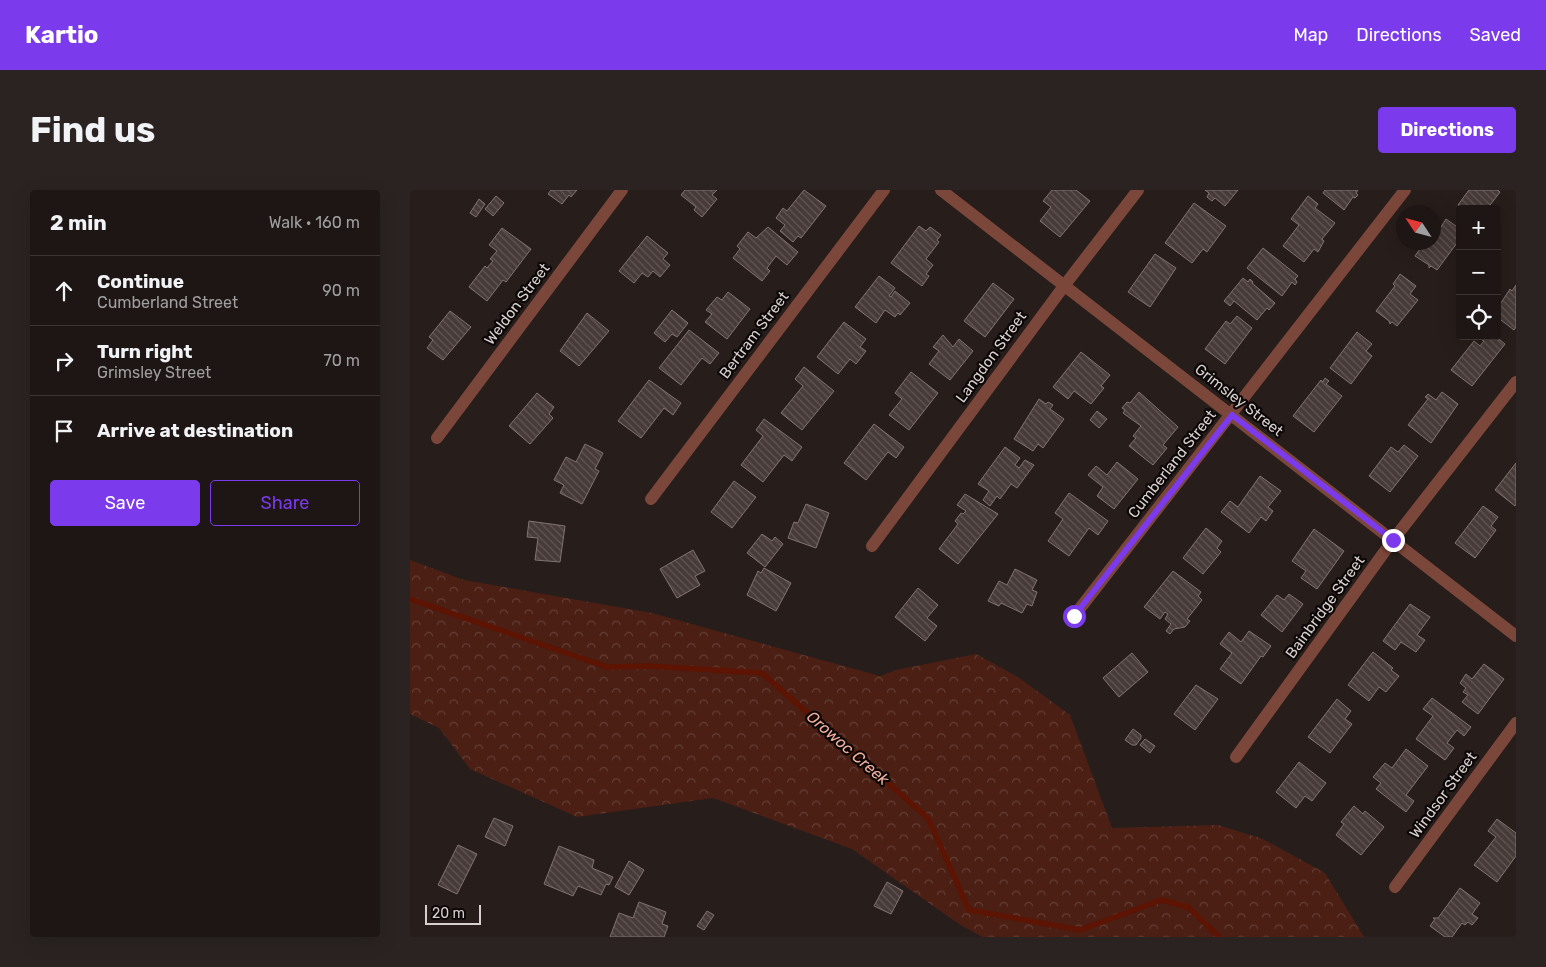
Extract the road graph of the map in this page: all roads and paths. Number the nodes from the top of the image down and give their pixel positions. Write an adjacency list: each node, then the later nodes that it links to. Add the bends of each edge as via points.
1 (622, 190): 9 (street, Weldon Street)
2 (884, 190): 10 (street, Bertram Street)
3 (941, 190): 6 (street, Grimsley Street)
4 (1138, 190): 6 (street, Langdon Street)
5 (1405, 190): 8 (street, Cumberland Street)
6 (1064, 286): 8 (street, Grimsley Street); 12 (street, Langdon Street)
7 (1516, 382): 11 (street, Bainbridge Street)
8 (1232, 415): 11 (street, Grimsley Street); 13 (street, Cumberland Street)
9 (437, 438)
10 (651, 499)
11 (1393, 540): 14 (street, Grimsley Street); 16 (street, Bainbridge Street)
12 (872, 546)
13 (1074, 616)
14 (1516, 636)
15 (1516, 723): 17 (street, Windsor Street)
16 (1236, 757)
17 (1396, 887)

